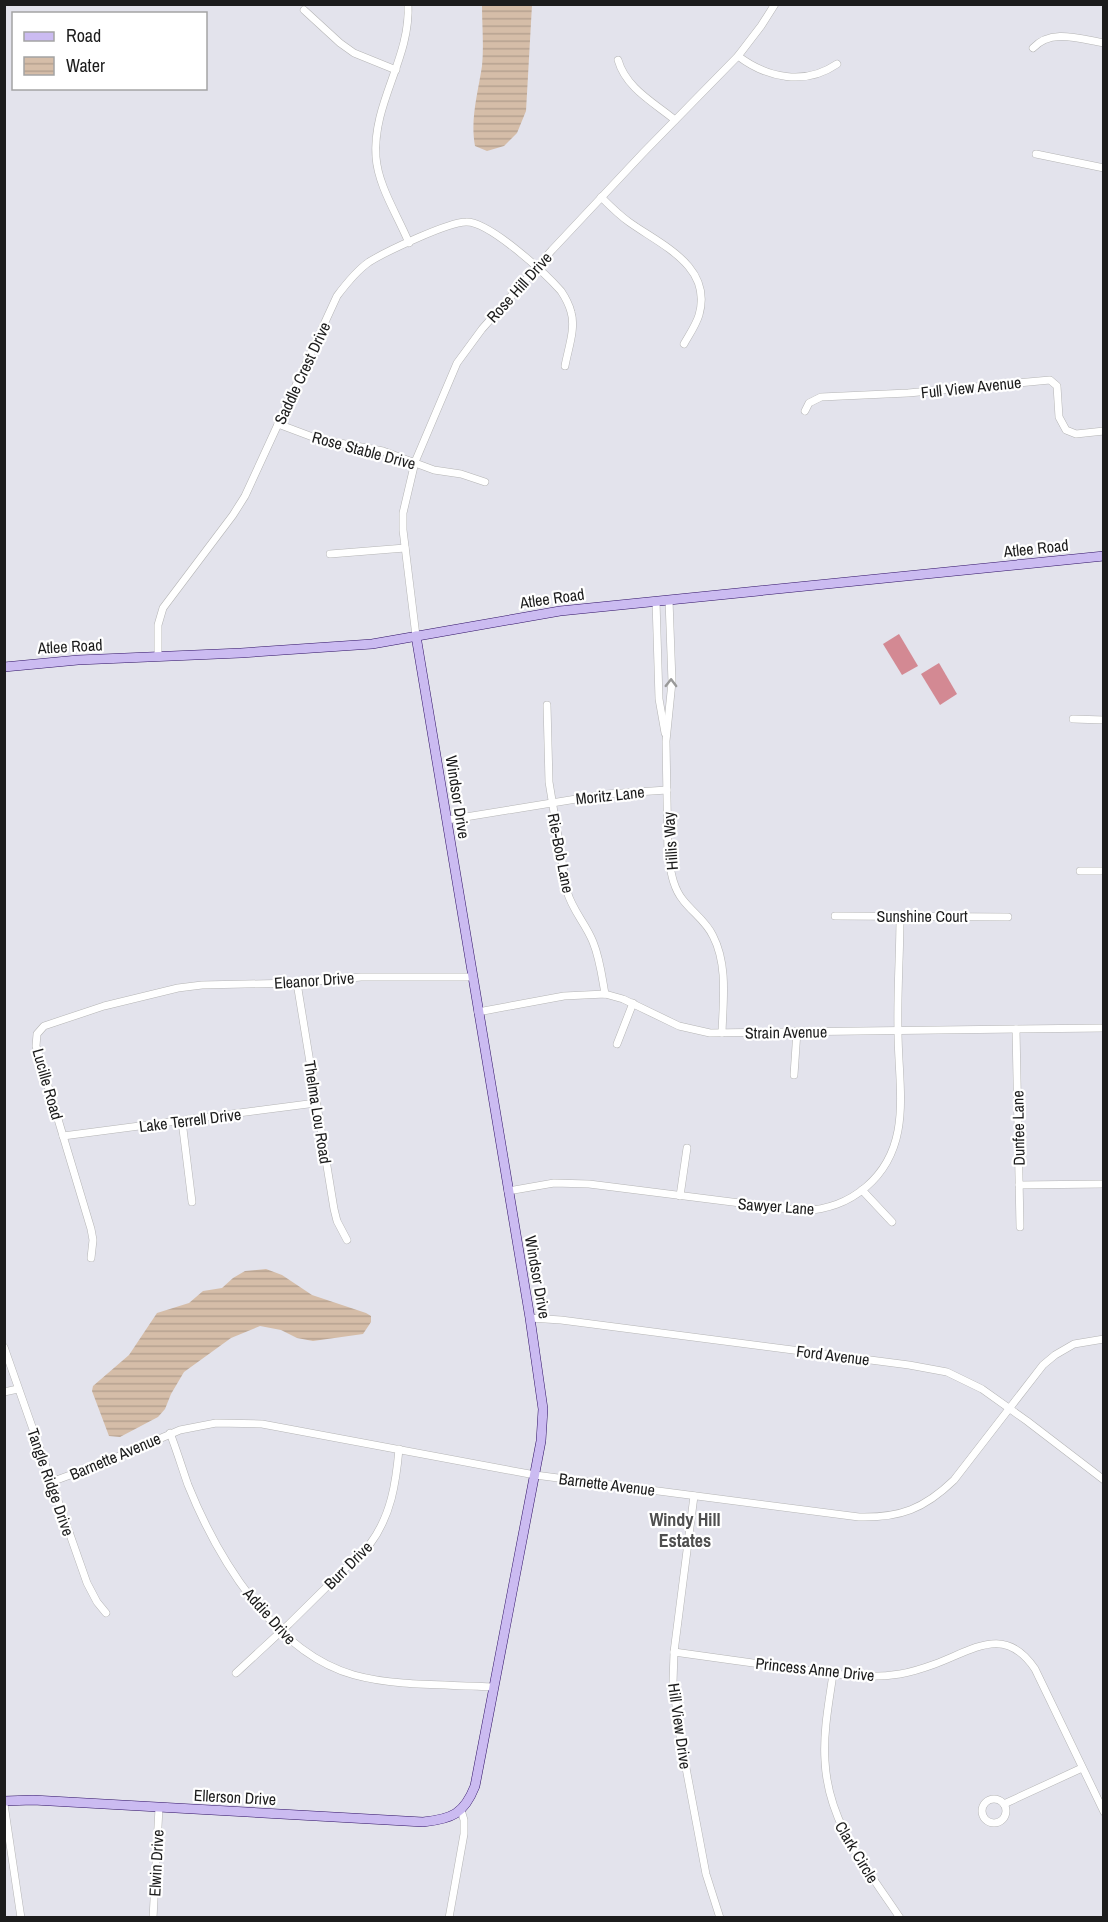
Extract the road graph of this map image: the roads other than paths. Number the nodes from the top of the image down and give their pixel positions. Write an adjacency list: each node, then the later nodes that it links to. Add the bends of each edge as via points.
1 (408, 4): 9 (street, via 407,37)
2 (775, 4): 6 (street, Rose Hill Drive)
3 (304, 10): 9 (street, via 354,53)
4 (1104, 43): 5 (street, via 1056,36)
5 (1033, 48)
6 (738, 56): 8 (street, via 768,73 800,78 820,74); 10 (street, Rose Hill Drive)
7 (618, 60): 10 (street, via 632,86)
8 (837, 64)
9 (396, 70): 14 (street, via 377,124 376,158 382,182)
10 (675, 120): 13 (street, Rose Hill Drive)
11 (1036, 154): 12 (street)
12 (1104, 168)
13 (601, 197): 15 (street, Rose Hill Drive); 16 (street, via 626,220 680,256 694,272 700,285 699,315)
14 (409, 243): 15 (street, Saddle Crest Drive, via 452,223 475,223 492,230); 19 (street, Saddle Crest Drive, via 368,263 348,281)
15 (536, 268): 17 (street, Saddle Crest Drive, via 561,291 572,314); 21 (street, Rose Hill Drive, via 457,363)
16 (684, 344)
17 (565, 366)
18 (806, 411): 20 (street, Full View Avenue, via 809,403 821,397 1050,380 1057,386 1059,417 1066,430 1076,434)
19 (278, 424): 21 (street, Rose Stable Drive, via 318,439 383,451); 29 (street, Saddle Crest Drive, via 245,496 163,608 158,624)
20 (1104, 431)
21 (415, 462): 22 (street, Rose Stable Drive); 23 (street, Rose Hill Drive, via 404,513)
22 (485, 482)
23 (405, 548): 24 (street); 28 (street, Rose Hill Drive)
24 (330, 554)
25 (1104, 556): 26 (street, Atlee Road)
26 (669, 600): 27 (street, Atlee Road); 34 (street, Hillis Way, one-way to 26, via 672,682)
27 (656, 601): 28 (street, Atlee Road, via 560,611); 34 (street, Hillis Way, via 659,699)
28 (416, 636): 29 (street, Atlee Road, via 372,645); 37 (street, Windsor Drive)
29 (158, 656): 30 (street, Atlee Road)
30 (4, 667)
31 (547, 705): 36 (street, Rie-Bob Lane)
32 (1073, 719): 33 (street)
33 (1104, 720)
34 (666, 741): 35 (street, Hillis Way)
35 (667, 790): 36 (street, Moritz Lane); 53 (street, Hillis Way, via 670,872 678,893 706,924 717,945 723,976)
36 (552, 803): 37 (street, Moritz Lane); 46 (street, Rie-Bob Lane, via 568,897 593,942)
37 (447, 820): 43 (street, Windsor Drive)
38 (1080, 871): 39 (street)
39 (1104, 871)
40 (835, 916): 41 (street, Sunshine Court)
41 (900, 916): 42 (street, Sunshine Court); 52 (street, Sawyer Lane)
42 (1008, 917)
43 (472, 977): 44 (street, Eleanor Drive, via 361,977); 48 (street, Windsor Drive)
44 (297, 982): 45 (street, Eleanor Drive, via 202,985); 56 (street, Thelma Lou Road)
45 (156, 993): 58 (street, Lucille Road, via 104,1006 40,1030 36,1047)
46 (605, 994): 47 (street, Strain Avenue); 48 (street, Strain Avenue, via 564,996)
47 (633, 1003): 53 (street, Strain Avenue, via 679,1026); 54 (street)
48 (478, 1012): 63 (street, Windsor Drive)
49 (1104, 1028): 50 (street, Strain Avenue)
50 (1016, 1029): 52 (street, Strain Avenue); 61 (street, Dunfee Lane)
51 (797, 1031): 52 (street, Strain Avenue); 53 (street, Strain Avenue); 55 (street)
52 (898, 1031): 62 (street, Sawyer Lane, via 899,1129 888,1161)
53 (722, 1033)
54 (617, 1044)
55 (794, 1075)
56 (316, 1103): 57 (street, Lake Terrell Drive); 68 (street, Thelma Lou Road, via 334,1209)
57 (182, 1121): 58 (street, Lake Terrell Drive); 65 (street)
58 (63, 1136): 69 (street, Lucille Road, via 91,1228)
59 (687, 1148): 64 (street)
60 (1104, 1184): 61 (street)
61 (1019, 1185): 67 (street, Dunfee Lane)
62 (862, 1190): 64 (street, Sawyer Lane, via 840,1204 803,1211); 66 (street)
63 (508, 1191): 64 (street, Sawyer Lane, via 569,1183); 70 (street, Windsor Drive)
64 (680, 1196)
65 (192, 1202)
66 (892, 1222)
67 (1020, 1227)
68 (347, 1240)
69 (91, 1258)
70 (530, 1318): 75 (street, Ford Avenue, via 928,1368 964,1380); 78 (street, Windsor Drive, via 543,1409)
71 (1104, 1339): 75 (street, Barnette Avenue, via 1074,1344 1055,1355)
72 (4, 1347): 73 (street, Tangle Ridge Drive)
73 (18, 1389): 74 (street); 80 (street, Tangle Ridge Drive)
74 (4, 1392)
75 (1009, 1408): 79 (street, Ford Avenue); 81 (street, Barnette Avenue, via 954,1480 919,1508 903,1513 859,1517)
76 (170, 1434): 77 (street, Barnette Avenue, via 198,1425 239,1422); 80 (street, Barnette Avenue); 83 (street, Addie Drive, via 217,1544 248,1593)
77 (399, 1449): 78 (street, Barnette Avenue); 83 (street, Burr Drive, via 389,1511 378,1534)
78 (535, 1475): 81 (street, Barnette Avenue); 87 (street, Windsor Drive)
79 (1104, 1480)
80 (51, 1482): 82 (street, Tangle Ridge Drive, via 87,1583)
81 (694, 1496): 84 (street, Hill View Drive)
82 (106, 1613)
83 (280, 1632): 85 (street, Burr Drive); 87 (street, Addie Drive, via 319,1661 352,1674 391,1682)
84 (674, 1652): 86 (street, Princess Anne Drive); 97 (street, Hill View Drive, via 673,1683 680,1736 706,1874)
85 (236, 1672)
86 (833, 1674): 88 (street, Princess Anne Drive, via 900,1674 937,1664 982,1644 1008,1646 1024,1655 1035,1669); 98 (street, Clark Circle, via 825,1745 829,1796 848,1841)
87 (494, 1688): 92 (street, Windsor Drive, via 475,1785)
88 (1082, 1768): 90 (street); 93 (street, Princess Anne Drive)
89 (4, 1803): 91 (street, Ellerson Drive, via 33,1800); 94 (street)
90 (1004, 1804)
91 (159, 1808): 92 (street, Ellerson Drive, via 423,1822 450,1817); 95 (street, Elwin Drive)
92 (461, 1810): 96 (street, via 464,1834)
93 (1104, 1812)
94 (21, 1917)
95 (153, 1917)
96 (449, 1917)
97 (720, 1917)
98 (900, 1917)

